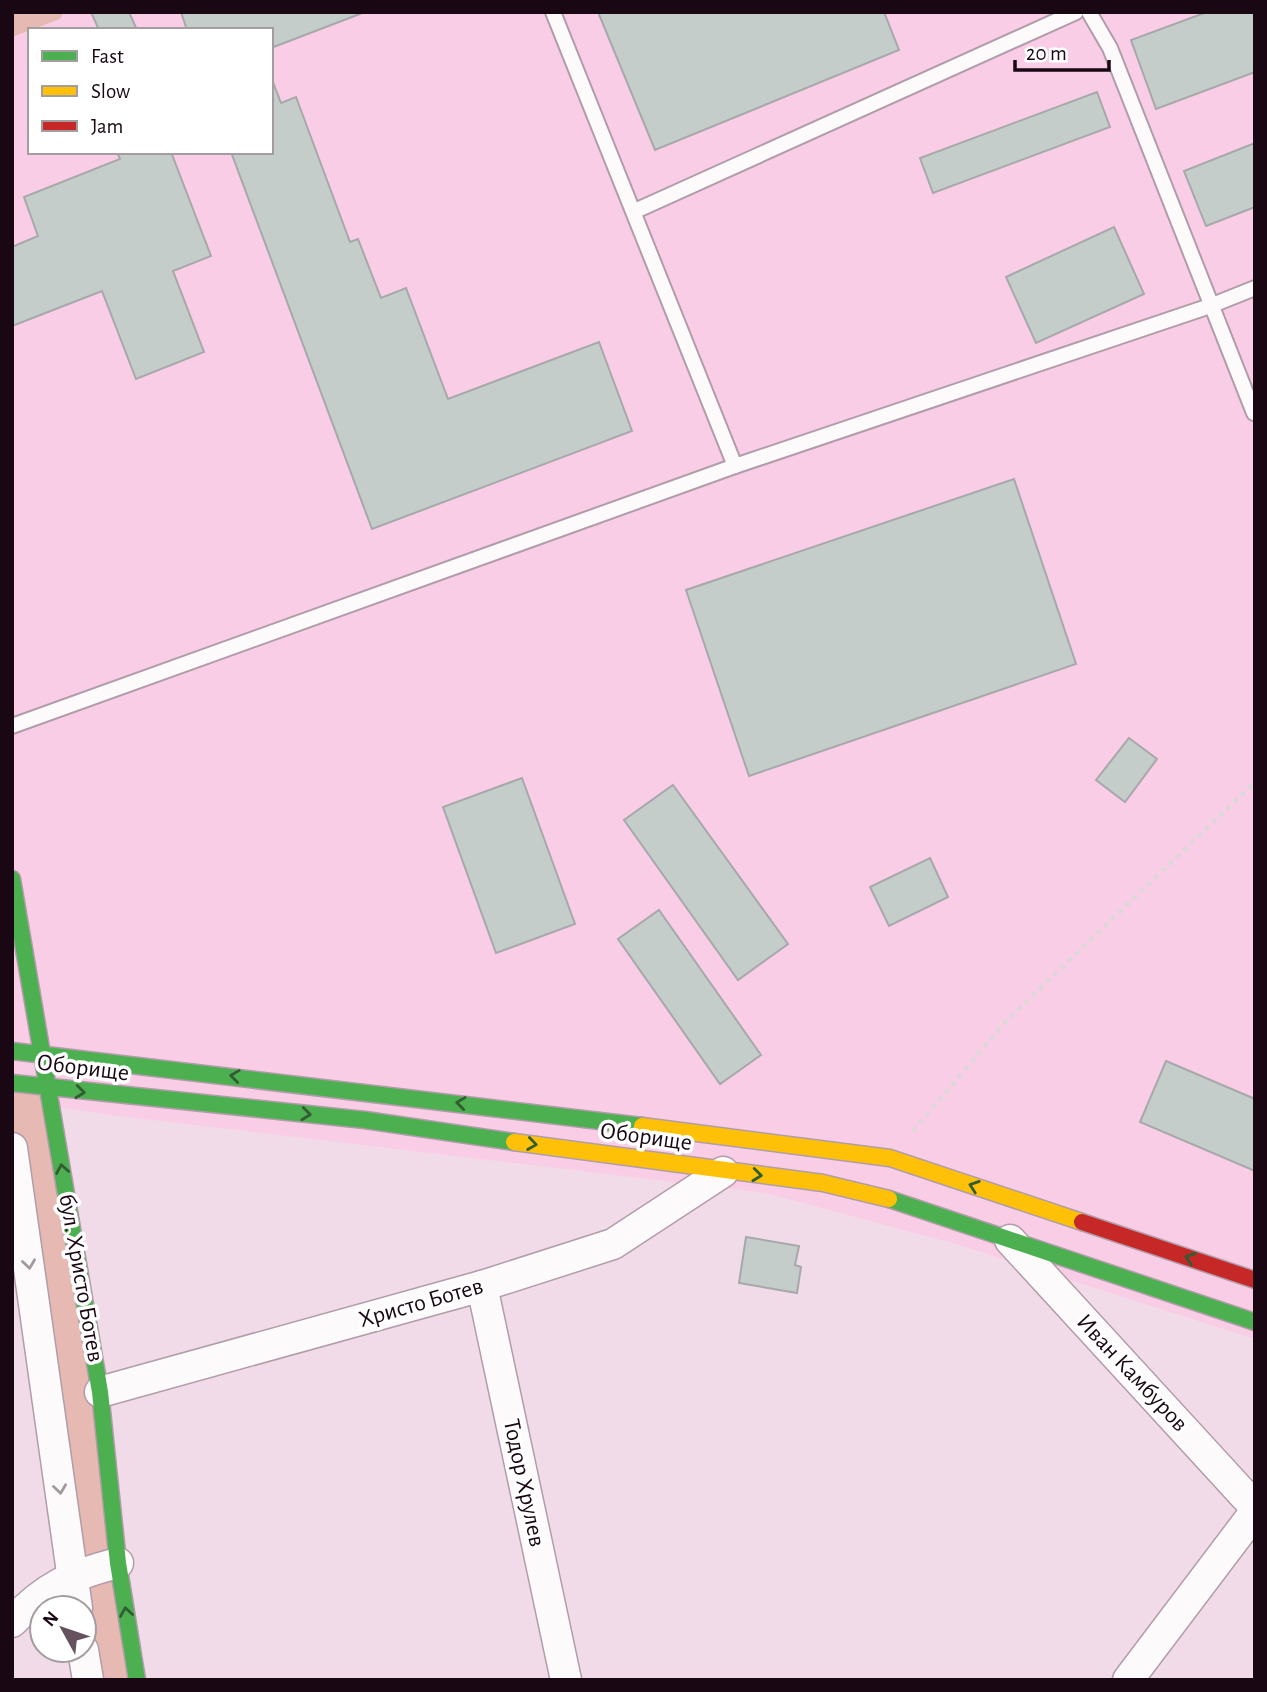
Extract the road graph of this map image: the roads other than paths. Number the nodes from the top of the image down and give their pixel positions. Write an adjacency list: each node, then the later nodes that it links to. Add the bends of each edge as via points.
1 (553, 12): 4 (lane)
2 (1076, 12): 4 (lane)
3 (1088, 12): 6 (lane, via 1110,48)
4 (635, 211): 8 (lane)
5 (1255, 288): 6 (lane)
6 (1210, 306): 7 (lane); 8 (lane)
7 (1254, 413)
8 (735, 466): 9 (lane)
9 (12, 726)
10 (12, 878): 12 (main road, бул. Христо Ботев)
11 (12, 1051): 12 (main road, Оборище)
12 (42, 1054): 14 (main road, бул. Христо Ботев); 18 (main road, Оборище, one-way to 12, via 890,1158)
13 (12, 1083): 14 (main road, Оборище)
14 (48, 1088): 16 (main road, Оборище, one-way to 16, via 365,1120); 21 (main road, бул. Христо Ботев, one-way to 14)
15 (12, 1148): 24 (street, бул. Христо Ботев, one-way to 24)
16 (723, 1172): 17 (main road, Оборище, one-way to 17, via 823,1182 873,1193); 19 (street, Христо Ботев, via 613,1244)
17 (1010, 1240): 20 (main road, Оборище); 22 (street, Иван Камбуров)
18 (1255, 1280)
19 (482, 1286): 21 (street, Христо Ботев); 28 (street, Тодор Хрулев)
20 (1255, 1322)
21 (100, 1392): 23 (main road, бул. Христо Ботев)
22 (1255, 1509): 29 (street)
23 (118, 1563): 24 (street); 27 (main road, бул. Христо Ботев, one-way to 23)
24 (72, 1575): 25 (street, бул. Христо Ботев); 26 (street, via 30,1603)
25 (75, 1594)
26 (12, 1622)
27 (137, 1680)
28 (566, 1680)
29 (1128, 1680)

